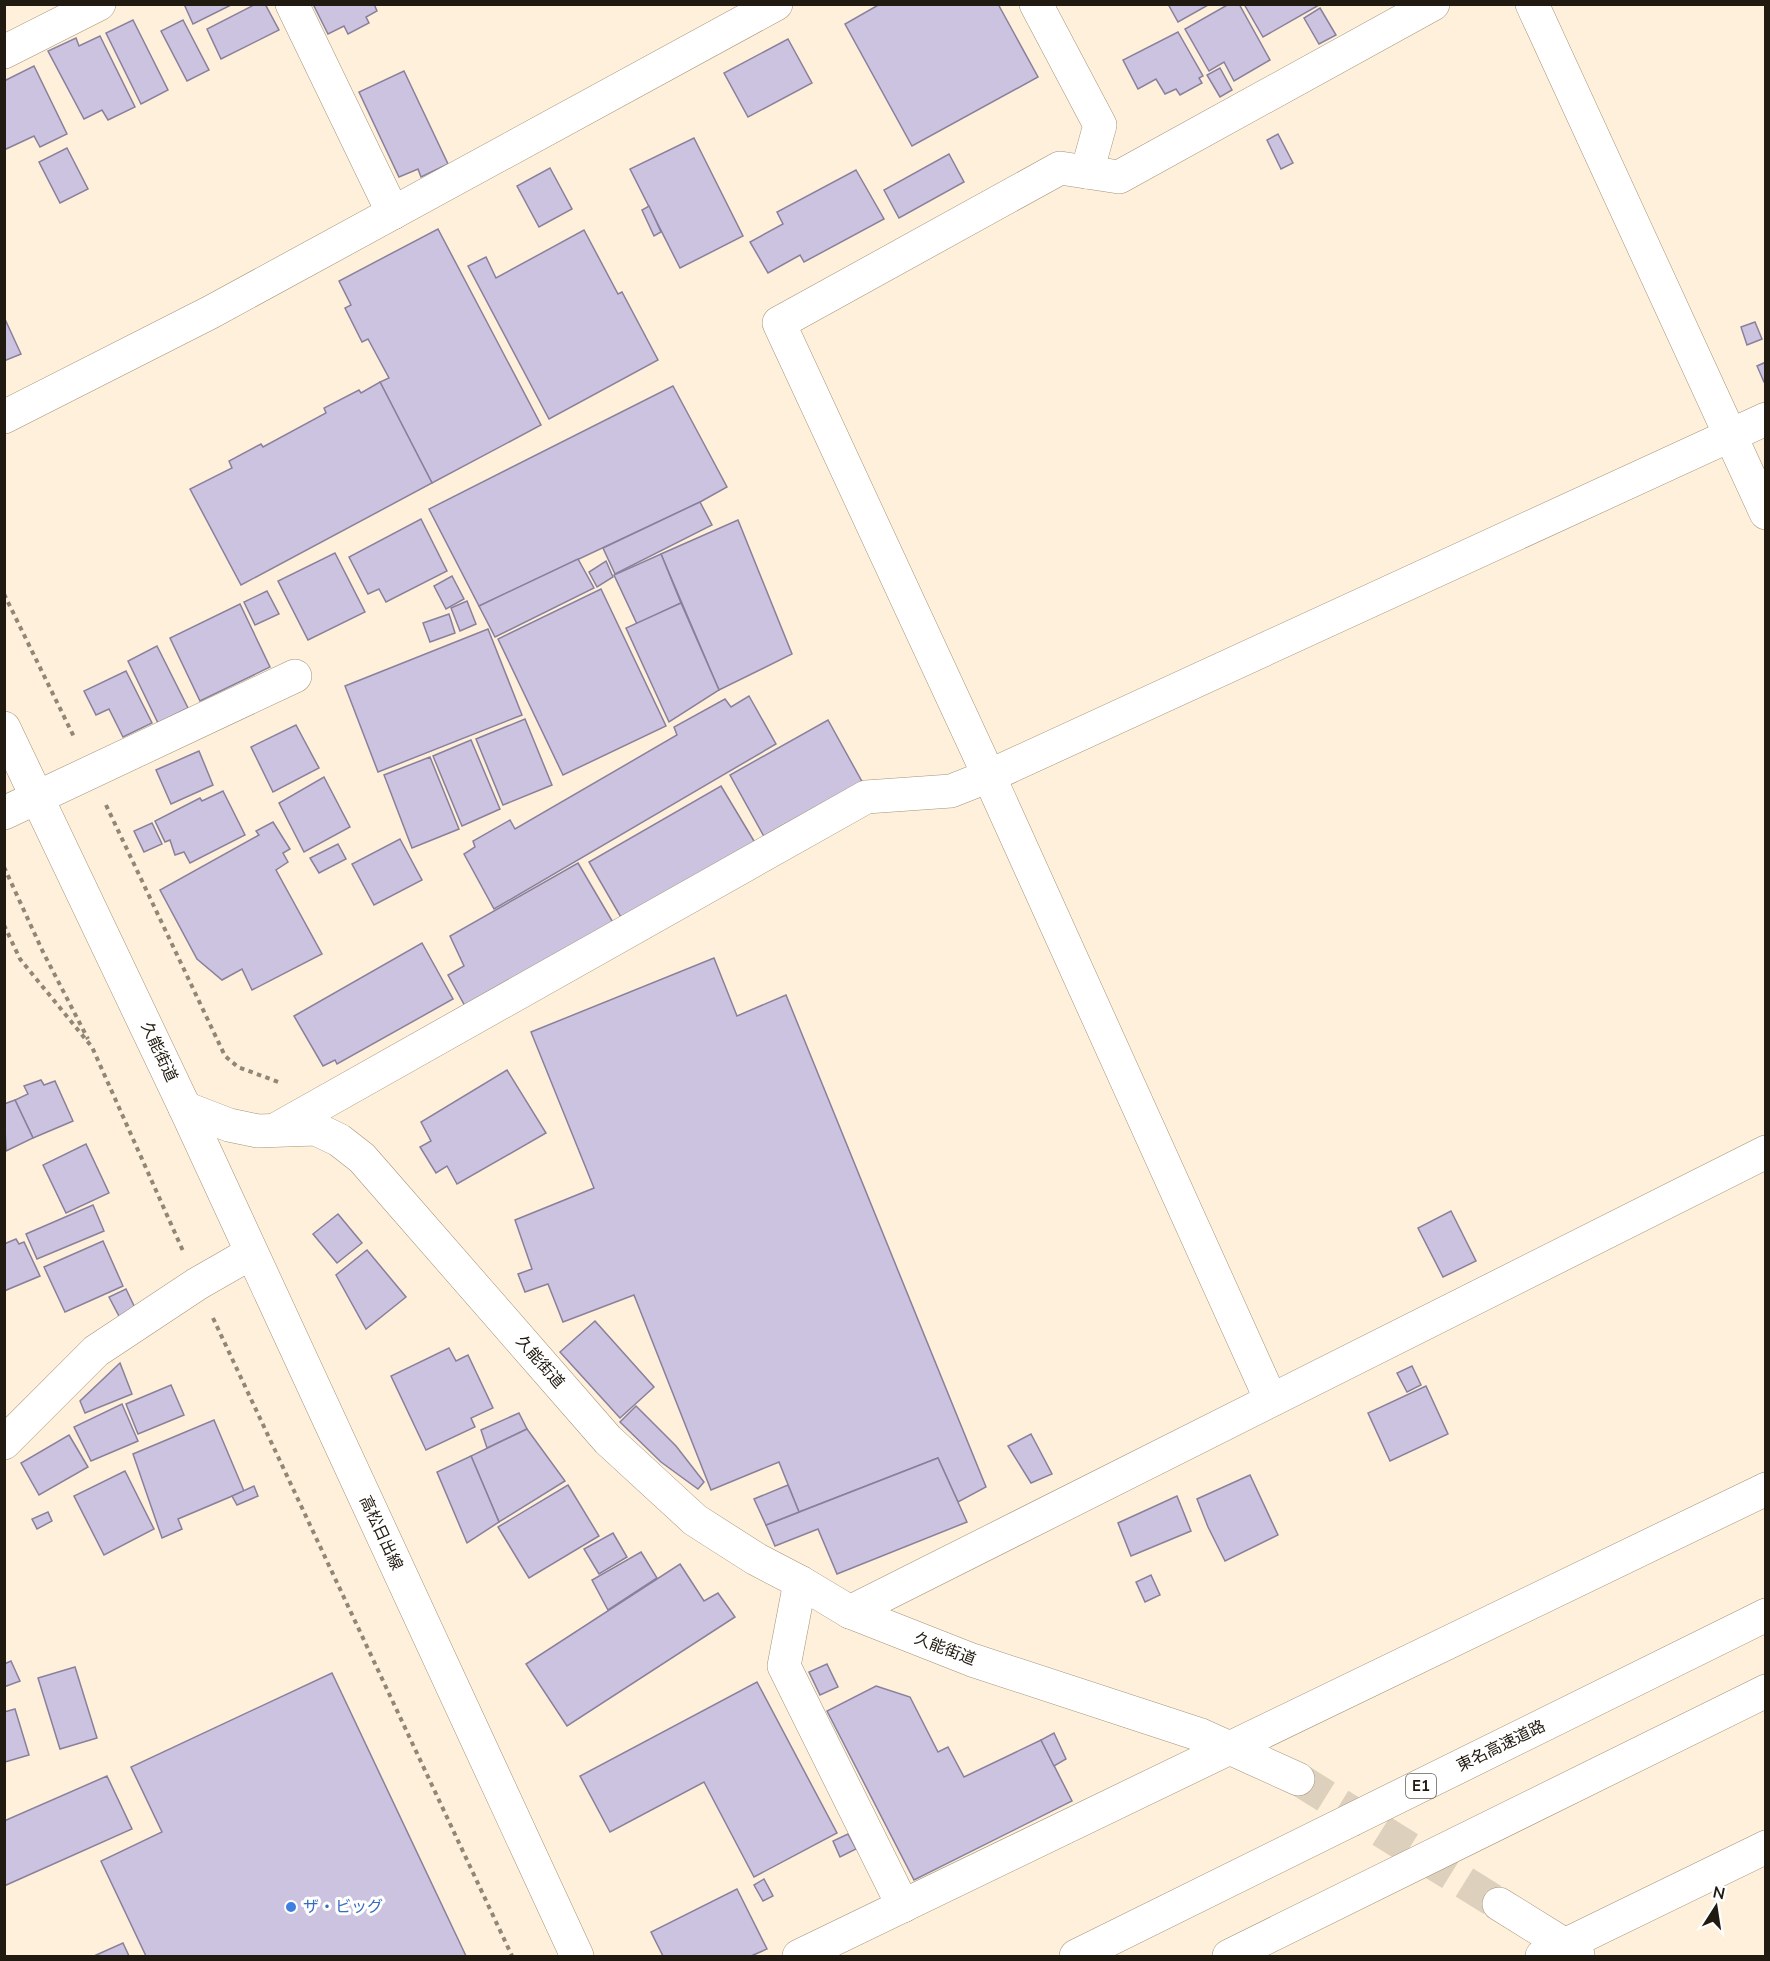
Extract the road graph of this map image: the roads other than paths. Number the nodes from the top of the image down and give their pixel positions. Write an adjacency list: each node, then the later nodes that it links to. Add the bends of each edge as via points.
1 (99, 4): 7 (main road)
2 (292, 4): 9 (main road)
3 (776, 4): 9 (main road)
4 (1036, 4): 8 (main road, via 1100,125)
5 (1432, 4): 8 (main road, via 1119,177)
6 (1532, 4): 12 (main road)
7 (4, 52)
8 (1087, 172): 16 (main road, via 1060,168 779,323)
9 (393, 213): 10 (main road, via 211,312)
10 (4, 417)
11 (1766, 419): 12 (main road)
12 (1730, 436): 13 (main road); 16 (main road)
13 (1766, 513)
14 (296, 676): 17 (main road)
15 (4, 728): 17 (main road, 久能街道)
16 (989, 776): 20 (main road, via 951,791 866,797); 23 (main road)
17 (39, 797): 18 (main road); 19 (main road, 久能街道)
18 (4, 813)
19 (185, 1108): 20 (main road, 久能街道, via 239,1127); 22 (main road, 高松日出線)
20 (275, 1130): 26 (main road, 久能街道, via 316,1129 362,1158 608,1440 695,1520)
21 (1766, 1152): 23 (main road)
22 (251, 1253): 24 (main road, via 96,1351); 36 (main road, 高松日出線)
23 (1271, 1400): 27 (main road)
24 (4, 1443)
25 (1766, 1489): 30 (main road)
26 (800, 1582): 27 (main road, 久能街道); 34 (main road, via 784,1666)
27 (850, 1612): 30 (main road, 久能街道, via 972,1659 1201,1735)
28 (1766, 1615): 38 (main road, 東名高速道路 / E1)
29 (1766, 1691): 39 (main road)
30 (1230, 1749): 31 (main road, 久能街道); 34 (main road)
31 (1298, 1779)
32 (1766, 1848): 35 (main road)
33 (1499, 1904): 35 (main road)
34 (903, 1906): 37 (main road)
35 (1562, 1953)
36 (577, 1956)
37 (799, 1956)
38 (1076, 1956)
39 (1229, 1956)

